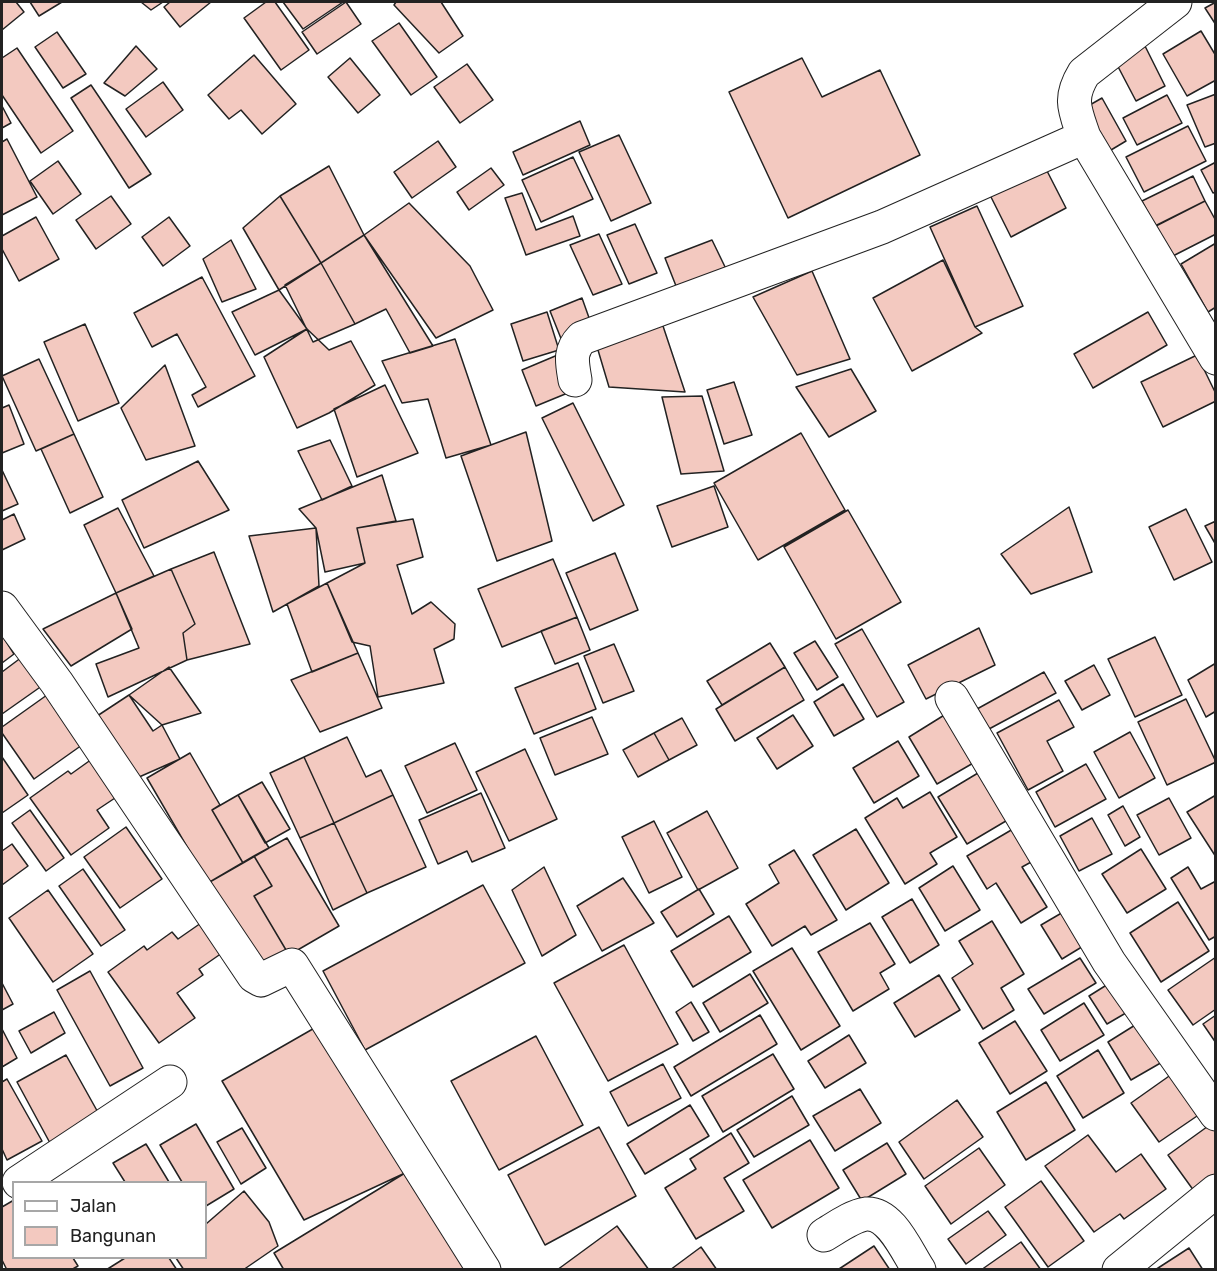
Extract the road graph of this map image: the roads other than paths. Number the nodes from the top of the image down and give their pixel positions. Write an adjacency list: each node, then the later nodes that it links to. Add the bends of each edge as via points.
1 (1175, 2): 2 (street, via 1084,73 1074,90 1074,106)
2 (1084, 137): 3 (street); 4 (street, via 882,228 582,338 574,346 571,360)
3 (1215, 357)
4 (575, 380)
5 (2, 608): 12 (street, via 57,683 254,976 261,980 292,965)
6 (952, 698): 8 (street, via 1110,962)
7 (170, 1082): 9 (street)
8 (1215, 1114)
9 (22, 1181)
10 (1215, 1191): 14 (street)
11 (824, 1235): 13 (street, via 860,1217 878,1216 888,1223)
12 (484, 1269)
13 (919, 1269)
14 (1119, 1269)

